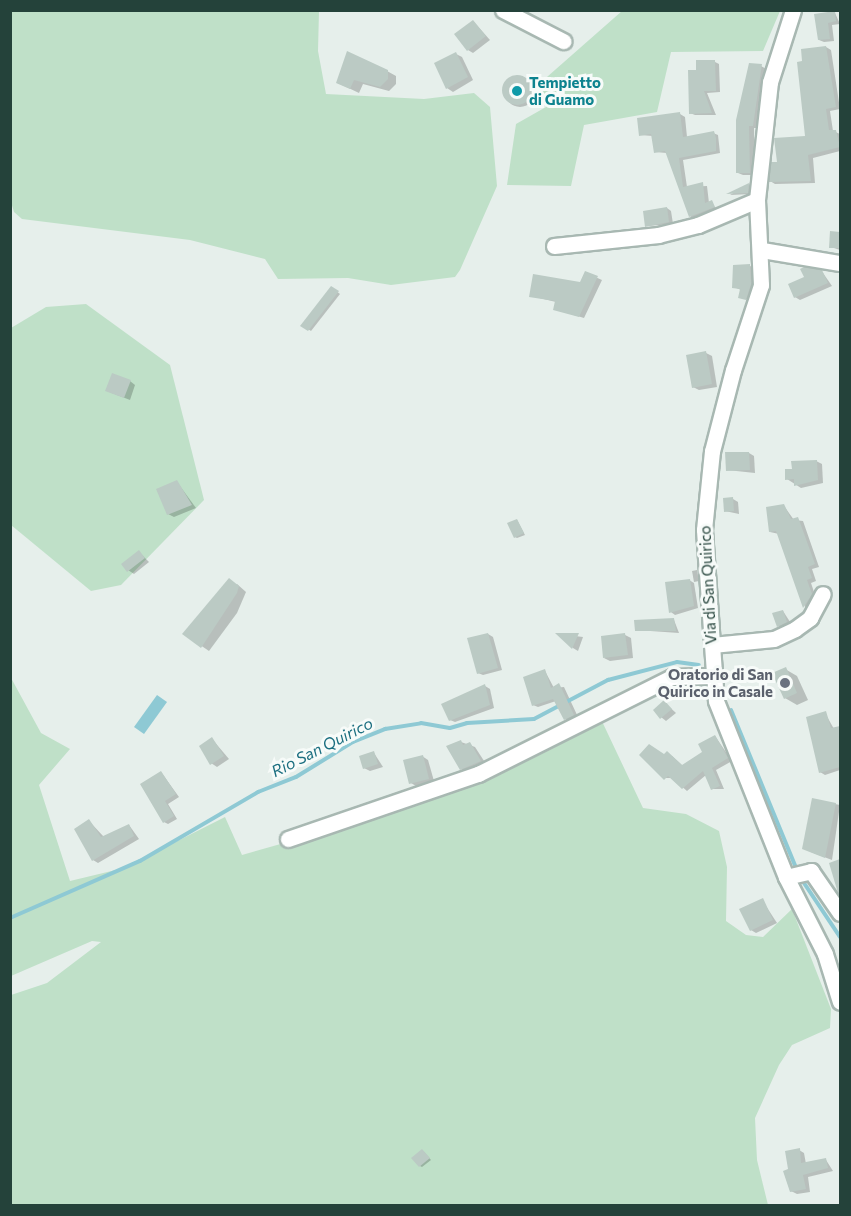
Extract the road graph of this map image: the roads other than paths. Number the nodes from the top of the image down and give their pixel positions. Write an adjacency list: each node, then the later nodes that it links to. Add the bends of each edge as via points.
1 (503, 10): 3 (street)
2 (794, 10): 4 (street, Via di San Quirico, via 771,82)
3 (563, 41)
4 (758, 200): 5 (street, via 698,225 657,235); 6 (street, Via di San Quirico)
5 (554, 246)
6 (762, 250): 7 (street); 9 (street, Via di San Quirico, via 761,285 733,369 712,451 704,530)
7 (840, 262)
8 (823, 594): 9 (street, via 810,618 774,639)
9 (712, 645): 10 (street, Via di San Quirico)
10 (712, 676): 11 (street, via 672,677 478,774); 12 (street, Via di San Quirico, via 716,701)
11 (288, 839)
12 (794, 874): 13 (street, via 811,871); 14 (street, Via di San Quirico)
13 (840, 913)
14 (840, 1002)

